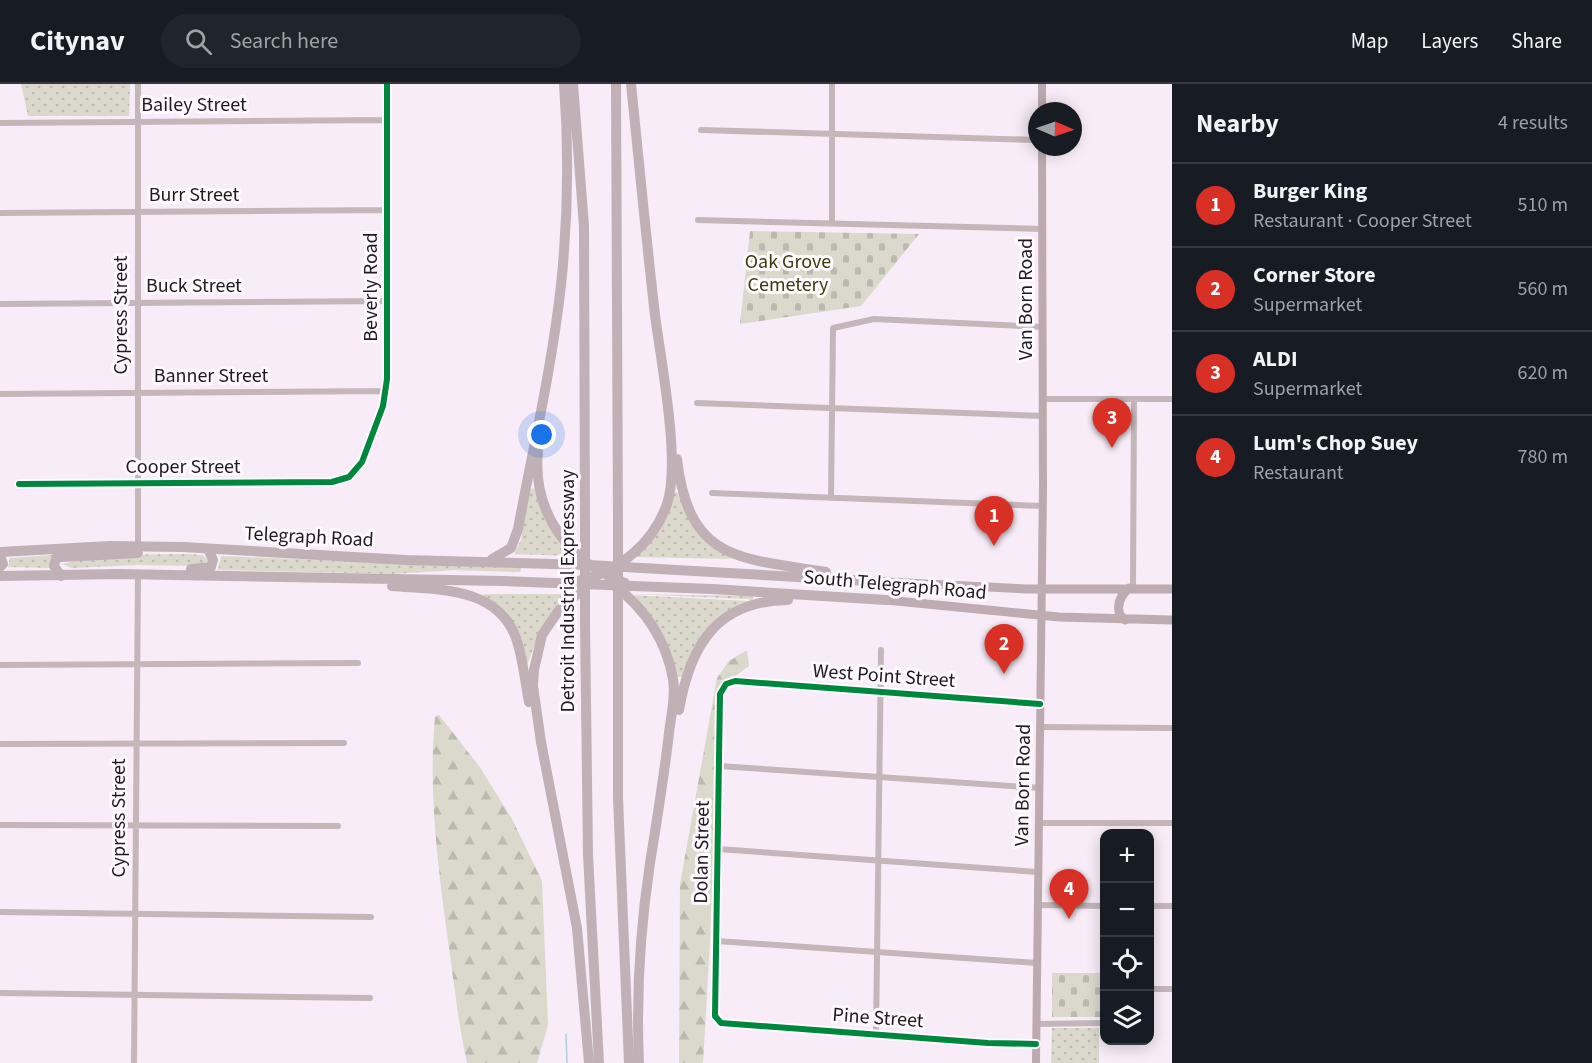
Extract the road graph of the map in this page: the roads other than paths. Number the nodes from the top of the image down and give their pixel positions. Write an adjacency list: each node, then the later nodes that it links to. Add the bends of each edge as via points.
1 (138, 84): 11 (street, Cypress Street)
2 (387, 84): 10 (street, Beverly Road)
3 (564, 84): 37 (highway, via 565,231)
4 (573, 84): 119 (highway, Detroit Industrial Expressway, bridge, via 584,226 588,845)
5 (616, 84): 120 (highway, bridge, via 621,901)
6 (631, 84): 36 (highway)
7 (832, 84): 14 (street)
8 (1042, 84): 9 (main road)
9 (1042, 102)
10 (387, 120): 11 (street, Bailey Street); 17 (street, Beverly Road)
11 (138, 122): 12 (street, Bailey Street); 18 (street, Cypress Street)
12 (0, 123)
13 (701, 130): 14 (street)
14 (832, 133): 15 (street); 21 (street)
15 (1028, 140)
16 (1042, 156): 22 (main road, Van Born Road)
17 (387, 210): 18 (street, Burr Street); 23 (street, Beverly Road)
18 (138, 212): 19 (street, Burr Street); 25 (street, Cypress Street)
19 (0, 213)
20 (698, 220): 21 (street)
21 (832, 223): 22 (street)
22 (1042, 229): 26 (main road, Van Born Road)
23 (388, 301): 25 (street, Buck Street); 27 (street, Beverly Road)
24 (0, 303): 25 (street, Buck Street)
25 (138, 303): 28 (street, Cypress Street)
26 (1043, 327): 30 (main road, Van Born Road); 34 (street, via 874,319 834,327)
27 (385, 391): 28 (street, Banner Street); 38 (street, Beverly Road, via 362,462)
28 (138, 393): 29 (street, Banner Street); 39 (street, Cypress Street)
29 (0, 394)
30 (1043, 399): 31 (street); 35 (main road, Van Born Road)
31 (1134, 399): 32 (street); 65 (street)
32 (1172, 399)
33 (697, 403): 34 (street)
34 (831, 408): 35 (street); 42 (street)
35 (1043, 416): 43 (main road, Van Born Road)
36 (669, 418): 52 (highway, via 671,465 667,503 645,542); 60 (highway, via 682,496 699,528 716,544 748,560)
37 (539, 422): 48 (highway, via 515,542 507,552); 50 (highway, via 537,473 543,502 566,544)
38 (346, 478): 39 (street, Cooper Street, via 332,482)
39 (138, 483): 40 (street, Cooper Street); 44 (street, Cypress Street)
40 (19, 484)
41 (712, 493): 42 (street)
42 (831, 498): 43 (street)
43 (1042, 506): 66 (main road, Van Born Road)
44 (138, 546): 45 (highway, Telegraph Road); 47 (highway, Telegraph Road)
45 (171, 547): 46 (highway, Telegraph Road); 57 (highway, via 152,552 61,556 54,566)
46 (208, 549): 48 (highway, Telegraph Road); 55 (highway, via 213,564 206,568 124,567)
47 (0, 554): 51 (highway)
48 (486, 561): 49 (highway, Telegraph Road)
49 (562, 564): 50 (highway, Telegraph Road); 58 (highway)
50 (589, 565): 52 (highway, Telegraph Road); 58 (highway)
51 (0, 567)
52 (615, 567): 53 (highway, South Telegraph Road); 58 (highway)
53 (640, 568): 58 (highway); 60 (highway, South Telegraph Road)
54 (138, 574): 55 (highway, Telegraph Road); 59 (highway, Telegraph Road); 73 (street, Cypress Street)
55 (98, 575): 57 (highway, Telegraph Road)
56 (0, 576): 57 (highway, Telegraph Road)
57 (62, 576)
58 (602, 576): 61 (highway); 62 (highway); 63 (highway); 64 (highway)
59 (320, 579): 61 (highway, Telegraph Road); 81 (highway, via 468,593 493,607 507,621 516,639)
60 (881, 581): 66 (main road, South Telegraph Road)
61 (562, 583): 62 (highway, Telegraph Road)
62 (588, 585): 63 (highway, Telegraph Road); 81 (highway, via 559,610 542,634 534,678)
63 (615, 586): 64 (highway, South Telegraph Road); 85 (highway, via 649,621 668,658 674,693)
64 (639, 587): 68 (highway, South Telegraph Road)
65 (1131, 588): 66 (main road, South Telegraph Road); 67 (main road, South Telegraph Road); 71 (main road, via 1123,593 1118,605)
66 (1041, 589): 69 (main road, Van Born Road)
67 (1172, 589)
68 (881, 600): 69 (main road, South Telegraph Road); 85 (highway, via 777,600 742,608 723,620 705,636 688,666)
69 (1041, 616): 71 (main road, South Telegraph Road); 78 (main road, Van Born Road)
70 (1172, 618): 71 (main road, South Telegraph Road)
71 (1125, 620)
72 (881, 650): 77 (street)
73 (137, 663): 74 (street); 75 (street); 84 (street, Cypress Street)
74 (358, 663)
75 (0, 664)
76 (726, 684): 77 (street, West Point Street, via 735,681); 86 (street, Dolan Street, via 720,694)
77 (881, 693): 78 (street, West Point Street); 87 (street)
78 (1040, 704): 79 (main road, Van Born Road)
79 (1041, 727): 80 (street); 88 (main road, Van Born Road)
80 (1172, 728)
81 (541, 742): 118 (highway, via 577,928)
82 (344, 743): 84 (street)
83 (0, 744): 84 (street)
84 (136, 745): 93 (street, Cypress Street)
85 (668, 754): 121 (highway, via 642,921)
86 (720, 766): 87 (street); 94 (street, Dolan Street)
87 (879, 777): 88 (street); 95 (street)
88 (1040, 788): 89 (main road, Van Born Road)
89 (1040, 823): 90 (street); 96 (main road, Van Born Road)
90 (1172, 823)
91 (0, 825): 93 (street)
92 (338, 826): 93 (street)
93 (136, 827): 102 (street, Cypress Street)
94 (718, 849): 95 (street); 104 (street, Dolan Street)
95 (878, 861): 96 (street); 105 (street)
96 (1038, 872): 97 (main road, Van Born Road)
97 (1038, 905): 98 (street); 106 (main road, Van Born Road)
98 (1100, 906)
99 (1154, 906): 100 (street)
100 (1172, 906)
101 (0, 912): 102 (street)
102 (135, 913): 103 (street); 110 (street, Cypress Street)
103 (371, 917)
104 (717, 941): 105 (street); 112 (street, Dolan Street)
105 (877, 952): 106 (street); 115 (street)
106 (1037, 963): 114 (main road, Van Born Road)
107 (1154, 989): 108 (street)
108 (1172, 989)
109 (0, 993): 110 (street)
110 (135, 995): 111 (street); 117 (street, Cypress Street)
111 (370, 998)
112 (718, 1021): 115 (street, Pine Street)
113 (1100, 1023): 114 (street)
114 (1036, 1024): 116 (main road, Van Born Road)
115 (876, 1034): 116 (street, Pine Street)
116 (1036, 1044): 122 (main road, Van Born Road)
117 (135, 1063)
118 (589, 1063)
119 (599, 1063)
120 (629, 1063)
121 (639, 1063)
122 (1036, 1063)

